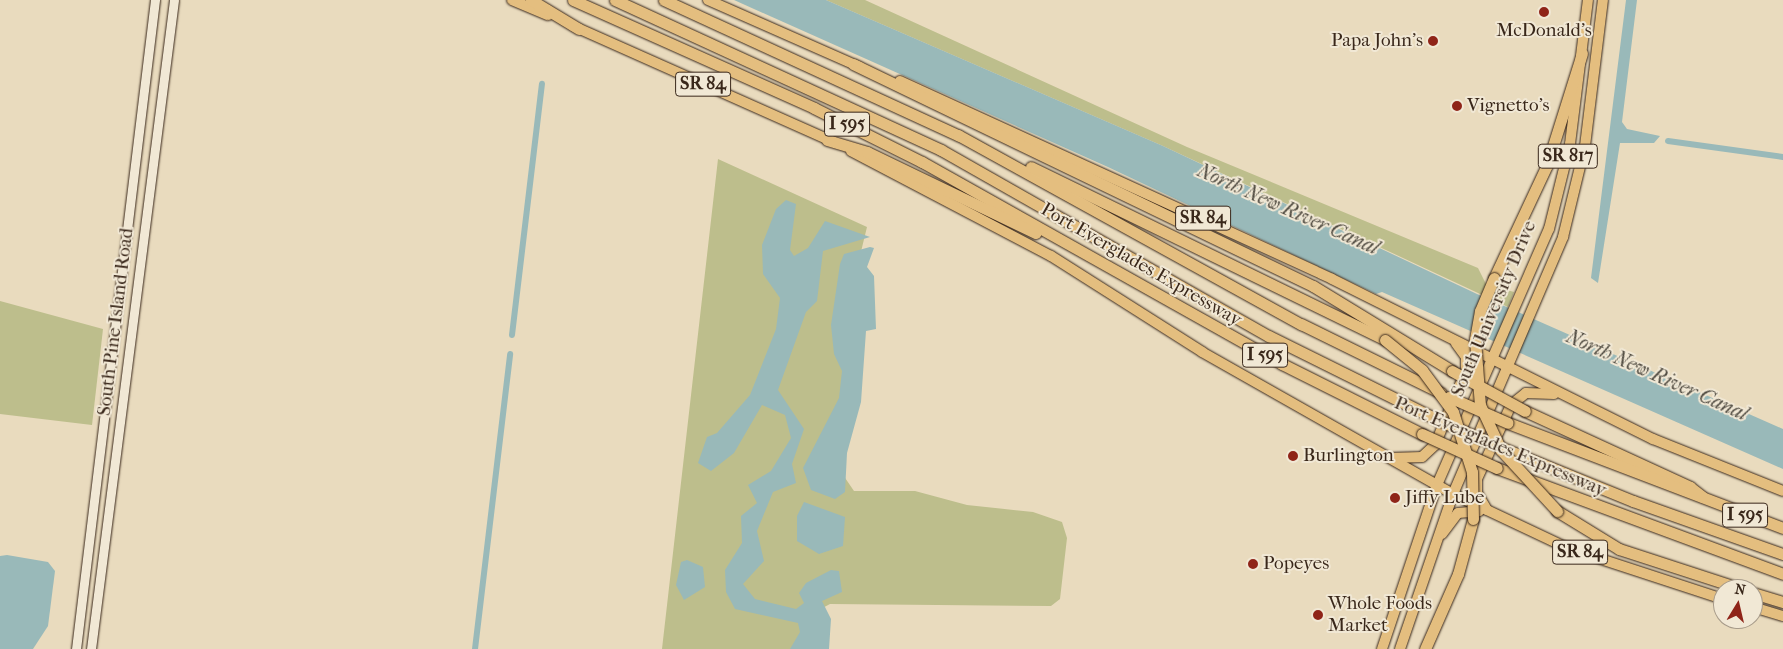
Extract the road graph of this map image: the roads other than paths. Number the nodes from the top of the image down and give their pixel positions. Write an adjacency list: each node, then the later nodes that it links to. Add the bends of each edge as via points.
1 (155, 0): 39 (main road, South Pine Island Road)
2 (174, 0): 40 (main road, South Pine Island Road)
3 (512, 0): 11 (main road, SR 84)
4 (531, 0): 11 (highway)
5 (573, 0): 16 (highway, Port Everglades Expressway / I 595, via 836,119)
6 (615, 0): 29 (highway, bridge, via 941,150 1269,336 1438,420 1633,501)
7 (664, 0): 14 (highway, Port Everglades Expressway / I 595)
8 (708, 0): 13 (main road, SR 84)
9 (1588, 0): 12 (main road, South University Drive / SR 817)
10 (1603, 0): 19 (main road, South University Drive / SR 817, via 1579,180 1563,237)
11 (579, 28): 15 (main road, SR 84)
12 (1582, 53): 18 (main road, South University Drive / SR 817, via 1564,175 1548,229); 33 (highway, bridge, via 1546,165 1480,311 1475,339 1480,405 1501,450 1557,511 1619,548)
13 (852, 64): 17 (main road, SR 84, via 894,78 1193,213); 25 (highway, bridge, via 1313,286 1525,411 1690,487)
14 (958, 135): 25 (highway, Port Everglades Expressway / I 595, bridge, via 1301,324 1449,397 1508,424); 43 (highway, bridge, via 1046,173 1385,340 1422,370 1453,412 1472,472 1473,519 1467,551)
15 (827, 140): 16 (highway, via 935,183); 21 (main road, SR 84, via 1051,256 1202,352)
16 (1111, 269): 30 (highway, Port Everglades Expressway / I 595, bridge, via 1282,364 1422,434 1497,468)
17 (1452, 339): 18 (main road, SR 84); 21 (main road, via 1467,364 1435,445 1422,457)
18 (1491, 360): 19 (main road, SR 84); 22 (main road, South University Drive / SR 817)
19 (1507, 370): 20 (main road, SR 84); 24 (main road, South University Drive / SR 817)
20 (1560, 395): 23 (main road, SR 84, via 1653,439); 26 (main road, via 1526,393 1510,405 1477,479 1477,493)
21 (1388, 458): 22 (main road, SR 84)
22 (1437, 485): 24 (main road, SR 84); 41 (main road, South University Drive / SR 817)
23 (1783, 491)
24 (1452, 494): 26 (main road, SR 84); 28 (main road, South University Drive / SR 817)
25 (1708, 502): 27 (highway, Port Everglades Expressway / I 595)
26 (1490, 513): 28 (main road, via 1458,512); 34 (main road, SR 84, via 1567,548)
27 (1783, 528)
28 (1431, 550): 42 (main road, South University Drive / SR 817)
29 (1783, 554)
30 (1739, 559): 31 (highway, Port Everglades Expressway / I 595); 32 (highway)
31 (1783, 574)
32 (1783, 578)
33 (1713, 579)
34 (1713, 596)
35 (1763, 596): 36 (highway)
36 (1783, 602)
37 (1763, 611): 38 (main road)
38 (1783, 616)
39 (76, 649)
40 (90, 649)
41 (1382, 649)
42 (1400, 649)
43 (1425, 649)

